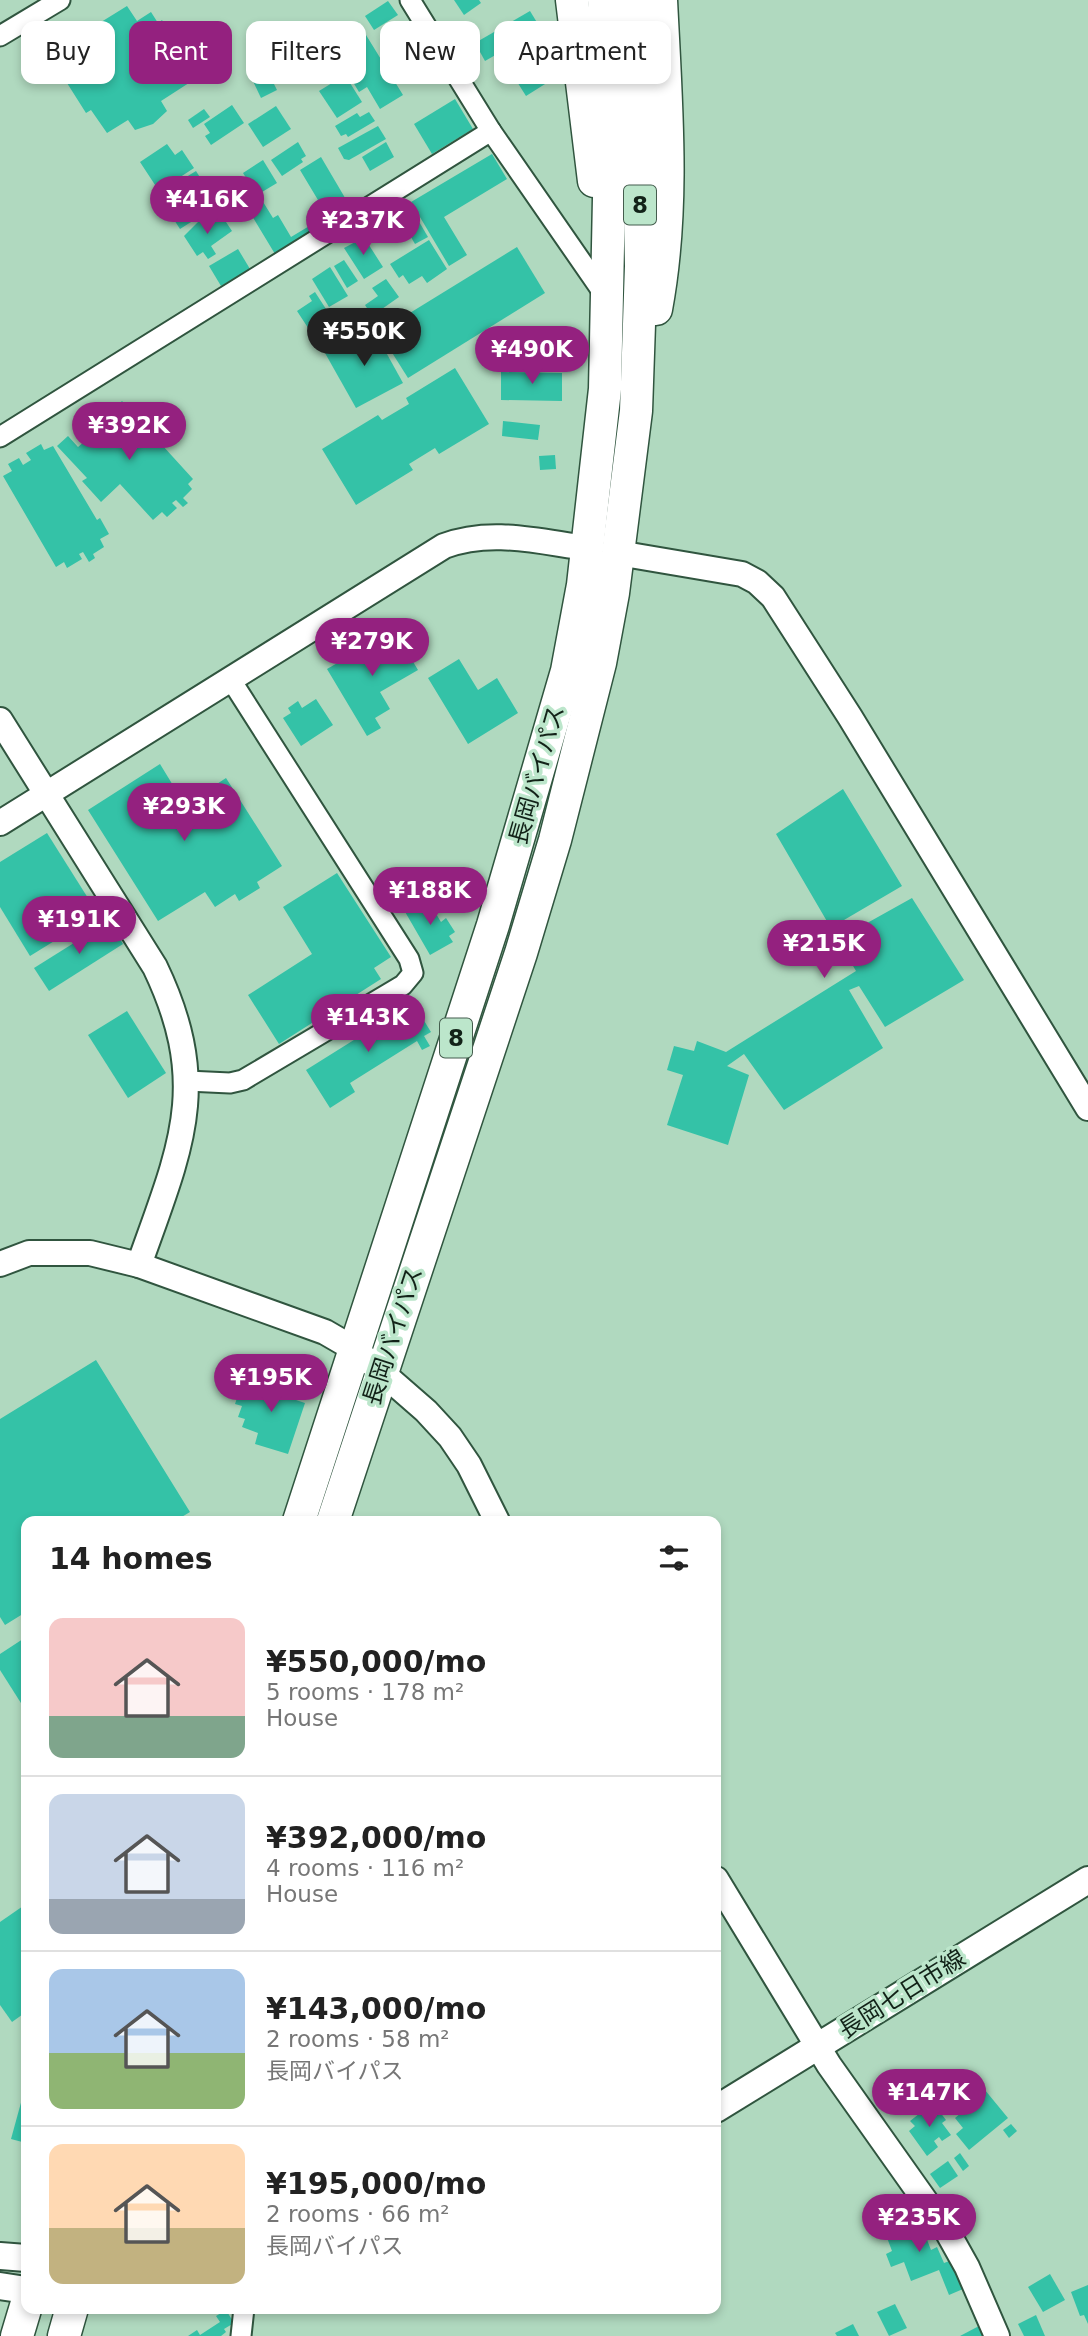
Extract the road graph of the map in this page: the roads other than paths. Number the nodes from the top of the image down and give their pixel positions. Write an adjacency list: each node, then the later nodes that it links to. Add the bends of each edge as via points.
1 (60, 0): 7 (street)
2 (410, 0): 8 (street)
3 (572, 0): 9 (highway)
4 (604, 0): 9 (highway, 長岡バイパス / 8, via 611,103)
5 (630, 0): 10 (highway, 長岡バイパス / 8, via 641,253)
6 (661, 0): 10 (highway, via 669,159 664,265)
7 (0, 36)
8 (491, 131): 9 (street); 11 (street)
9 (609, 301): 12 (highway, 長岡バイパス / 8)
10 (636, 411): 12 (highway, 長岡バイパス / 8)
11 (0, 437)
12 (603, 551): 13 (street, via 468,537 424,556); 18 (street, via 742,573 773,597); 21 (highway, 長岡バイパス / 8, via 494,925); 22 (highway, 長岡バイパス / 8, via 600,663 555,840)
13 (231, 680): 15 (street); 17 (street, via 409,959 412,973 403,985 243,1080)
14 (0, 720): 15 (street)
15 (48, 794): 16 (street); 17 (street, via 173,1004)
16 (0, 823)
17 (187, 1081): 20 (street, via 177,1153)
18 (1088, 1108)
19 (0, 1264): 20 (street, via 30,1254 65,1251)
20 (139, 1265): 21 (street, via 325,1332)
21 (356, 1350): 22 (street); 23 (highway, 長岡バイパス / 8)
22 (381, 1371): 24 (highway, 長岡バイパス / 8); 25 (street, via 450,1437)
23 (301, 1516)
24 (335, 1516)
25 (494, 1516)
26 (1088, 1880): 28 (main road, 長岡七日市線)
27 (721, 1887): 28 (street)
28 (818, 2046): 29 (main road, 長岡七日市線); 40 (street, via 948,2233)
29 (721, 2106)
30 (0, 2256): 31 (main road)
31 (21, 2258)
32 (0, 2286): 33 (main road)
33 (21, 2289)
34 (24, 2314): 37 (highway)
35 (70, 2314): 38 (highway)
36 (244, 2314): 39 (street)
37 (17, 2336)
38 (64, 2336)
39 (242, 2336)
40 (997, 2336)

